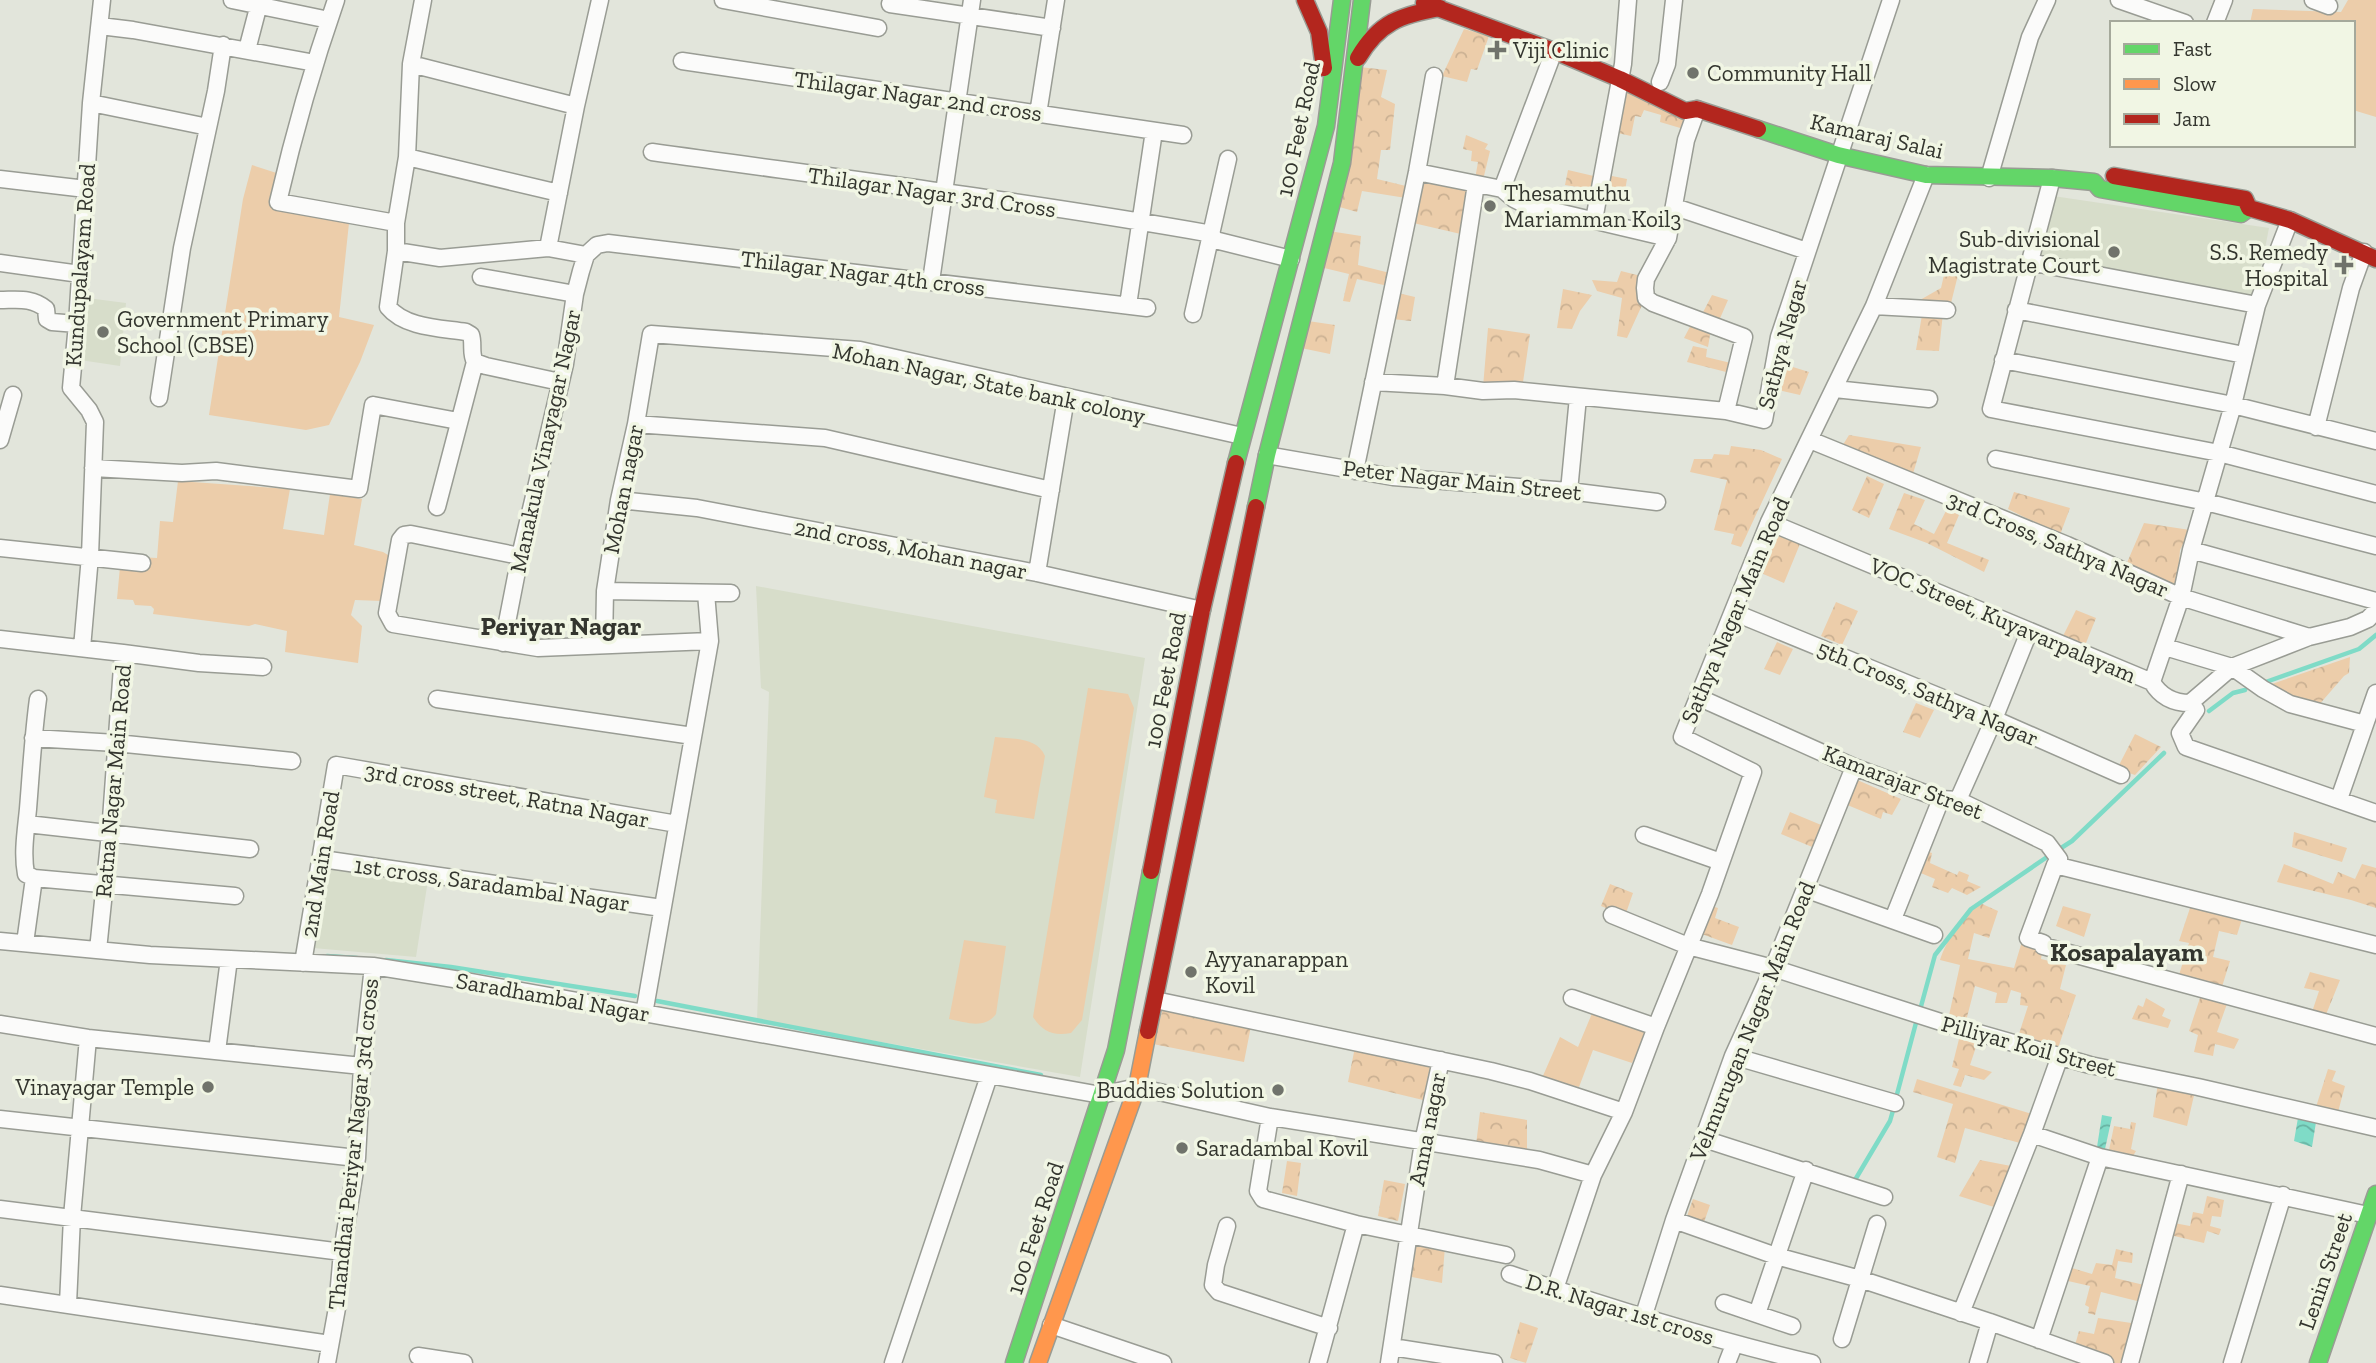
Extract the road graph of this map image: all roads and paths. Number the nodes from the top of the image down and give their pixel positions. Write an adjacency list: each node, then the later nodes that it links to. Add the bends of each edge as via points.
1 (102, 0): 28 (street, Kundupalayam Road)
2 (232, 0): 20 (street)
3 (336, 0): 25 (street)
4 (423, 0): 37 (street)
5 (600, 0): 43 (street)
6 (723, 0): 29 (street)
7 (972, 0): 24 (street)
8 (1056, 0): 30 (street)
9 (1305, 0): 46 (main road, via 1324,46)
10 (1343, 0): 11 (main road); 46 (main road, 100 Feet Road)
11 (1360, 0): 35 (main road, 100 Feet Road)
12 (1414, 0): 21 (main road, Kamaraj Salai)
13 (1628, 0): 38 (street)
14 (1674, 0): 40 (street, via 1667,64)
15 (1891, 0): 51 (street, Sathya Nagar)
16 (2047, 0): 56 (street, via 2030,37)
17 (2119, 0): 26 (street)
18 (2224, 0): 27 (street)
19 (2313, 0): 23 (street)
20 (259, 4): 25 (street); 32 (street)
21 (1447, 4): 33 (main road, Kamaraj Salai); 35 (main road, via 1386,22 1365,43); 38 (main road, Kamaraj Salai)
22 (890, 5): 24 (street)
23 (2329, 6)
24 (970, 17): 30 (street); 41 (street)
25 (329, 20): 36 (street)
26 (2180, 21)
27 (2216, 21)
28 (100, 26): 31 (street); 42 (street, Kundupalayam Road)
29 (878, 28)
30 (1052, 28): 45 (street)
31 (223, 46): 32 (street); 47 (street)
32 (247, 50): 36 (street)
33 (1554, 51): 38 (main road, Kamaraj Salai); 61 (street)
34 (682, 61): 41 (street, Thilagar Nagar 2nd cross)
35 (1356, 61): 115 (main road, 100 Feet Road, via 1342,163)
36 (315, 63): 68 (street, via 278,202)
37 (411, 64): 43 (street); 52 (street)
38 (1622, 72): 40 (main road, Kamaraj Salai); 44 (main road, Kamaraj Salai, via 1685,111); 65 (street)
39 (1434, 76): 54 (street)
40 (1660, 82): 44 (main road, Kamaraj Salai, via 1692,97)
41 (957, 102): 45 (street, Thilagar Nagar 2nd cross); 63 (street)
42 (91, 103): 47 (street); 60 (street, Kundupalayam Road)
43 (576, 106): 62 (street)
44 (1697, 109): 51 (main road, Kamaraj Salai); 64 (street, via 1686,140)
45 (1038, 114): 48 (street, Thilagar Nagar 2nd cross)
46 (1326, 126): 76 (main road, 100 Feet Road)
47 (208, 127): 102 (street)
48 (1154, 131): 49 (street, Thilagar Nagar 2nd cross); 67 (street)
49 (1183, 135)
50 (652, 152): 63 (street, Thilagar Nagar 3rd Cross)
51 (1838, 155): 55 (main road, Kamaraj Salai); 74 (street, Sathya Nagar)
52 (407, 157): 62 (street); 68 (street)
53 (1228, 159): 69 (street)
54 (1417, 172): 59 (street); 97 (street)
55 (1926, 175): 56 (main road, Kamaraj Salai); 86 (street, Sathya Nagar Main Road)
56 (1989, 178): 57 (main road, Kamaraj Salai)
57 (2052, 178): 66 (main road, Kamaraj Salai, via 2094,182 2100,189 2241,214 2249,208); 77 (street)
58 (0, 179): 60 (street)
59 (1476, 184): 61 (street); 98 (street)
60 (86, 189): 79 (street, Kundupalayam Road)
61 (1502, 189): 65 (street, via 1524,204)
62 (559, 193): 71 (street)
63 (944, 193): 67 (street, Thilagar Nagar 3rd Cross); 81 (street)
64 (1675, 207): 70 (street); 74 (street)
65 (1594, 220): 70 (street)
66 (2290, 220): 75 (main road, Kamaraj Salai); 85 (street)
67 (1142, 222): 69 (street, Thilagar Nagar 3rd Cross); 84 (street)
68 (396, 223): 73 (street)
69 (1211, 237): 76 (street, Thilagar Nagar 3rd Cross); 90 (street)
70 (1668, 238): 106 (street, via 1646,279 1646,298 1744,337)
71 (548, 248): 72 (street, Thilagar Nagar 4th cross); 73 (street, Thilagar Nagar 4th cross, via 440,258)
72 (592, 250): 81 (street, Thilagar Nagar 4th cross, via 608,243); 82 (street, Manakula Vinayagar Nagar)
73 (396, 251): 95 (street, via 388,307 414,323 471,335)
74 (1807, 251): 106 (street, Sathya Nagar, via 1779,337 1764,419)
75 (2370, 255): 109 (street, via 2351,288)
76 (1291, 259): 110 (main road, 100 Feet Road)
77 (2029, 262): 85 (street); 89 (street)
78 (0, 263): 79 (street)
79 (80, 274): 91 (street, Kundupalayam Road)
80 (481, 277): 82 (street)
81 (931, 281): 84 (street, Thilagar Nagar 4th cross)
82 (575, 294): 96 (street, Manakula Vinayagar Nagar)
83 (0, 300): 91 (street, via 38,302 52,322)
84 (1128, 305): 87 (street, Thilagar Nagar 4th cross)
85 (2257, 305): 93 (street)
86 (1874, 306): 88 (street); 99 (street, Sathya Nagar Main Road)
87 (1147, 308)
88 (1947, 310)
89 (2016, 310): 93 (street); 94 (street)
90 (1193, 314)
91 (77, 324): 117 (street, Kundupalayam Road, via 71,388 95,422)
92 (651, 334): 103 (street, Mohan Nagar, State bank colony, via 860,350); 108 (street, Mohan nagar)
93 (2244, 355): 105 (street)
94 (2003, 360): 105 (street); 114 (street, via 1991,409)
95 (475, 362): 96 (street); 107 (street)
96 (560, 382): 131 (street, Manakula Vinayagar Nagar)
97 (1373, 382): 98 (street, Sathya Nagar); 118 (street)
98 (1445, 386): 101 (street, Sathya Nagar)
99 (1835, 390): 104 (street); 112 (street, Sathya Nagar Main Road)
100 (13, 395): 111 (street)
101 (1578, 397): 106 (street, Sathya Nagar); 120 (street)
102 (159, 398)
103 (1066, 398): 110 (street, Mohan Nagar, State bank colony); 119 (street)
104 (1929, 399)
105 (2233, 405): 109 (street); 114 (street)
106 (1726, 411)
107 (458, 421): 117 (street, via 373,405 359,489 216,471); 125 (street)
108 (636, 424): 119 (street, via 825,438); 122 (street, Mohan nagar)
109 (2316, 427): 113 (street)
110 (1242, 436): 139 (main road, 100 Feet Road)
111 (0, 440)
112 (1810, 440): 126 (street, Sathya Nagar Main Road); 137 (street, 3rd Cross, Sathya Nagar)
113 (2376, 441)
114 (2220, 453): 121 (street); 124 (street)
115 (1268, 455): 118 (street, Peter Nagar Main Street); 198 (main road, 100 Feet Road)
116 (1996, 460): 124 (street)
117 (93, 468): 130 (street, Kundupalayam Road)
118 (1355, 471): 120 (street, Peter Nagar Main Street)
119 (1051, 490): 133 (street)
120 (1569, 491): 123 (street, Peter Nagar Main Street)
121 (2376, 494)
122 (619, 500): 133 (street, 2nd cross, Mohan nagar, via 697,508); 134 (street, Mohan nagar)
123 (1657, 502)
124 (2206, 502): 127 (street); 129 (street)
125 (437, 507)
126 (1769, 522): 141 (street, Sathya Nagar Main Road); 142 (street, VOC Street, Kuyavarpalayam)
127 (2376, 546)
128 (0, 548): 130 (street)
129 (2191, 550): 137 (street); 138 (street)
130 (90, 556): 132 (street); 148 (street, Kundupalayam Road)
131 (520, 556): 146 (street, Manakula Vinayagar Nagar); 146 (street, via 411,534 400,540 387,613 393,624)
132 (142, 563)
133 (1037, 573): 139 (street, 2nd cross, Mohan nagar)
134 (605, 591): 135 (street); 147 (street, Mohan nagar)
135 (706, 593): 136 (street); 145 (street)
136 (731, 593)
137 (2181, 597): 143 (street, 3rd Cross, Sathya Nagar); 149 (street)
138 (2376, 601)
139 (1202, 610): 211 (main road, 100 Feet Road, via 1119,1036)
140 (2376, 611): 143 (street, via 2350,627)
141 (1733, 612): 155 (street, Sathya Nagar Main Road); 159 (street, 5th Cross, Sathya Nagar)
142 (2029, 632): 153 (street, VOC Street, Kuyavarpalayam); 159 (street)
143 (2309, 637): 152 (street)
144 (0, 639): 148 (street, Ratna Nagar Main Road)
145 (710, 642): 147 (street); 161 (street)
146 (503, 643): 147 (street, via 538,648)
147 (604, 645)
148 (82, 648): 150 (street, Ratna Nagar Main Road)
149 (2165, 648): 152 (street); 153 (street)
150 (123, 653): 151 (street); 163 (street, Ratna Nagar Main Road)
151 (263, 667)
152 (2232, 667): 158 (street); 160 (street, via 2290,704)
153 (2152, 682): 158 (street, VOC Street, Kuyavarpalayam, via 2158,693)
154 (2376, 693): 160 (street)
155 (1700, 698): 166 (street, Kamarajar Street); 178 (street, Sathya Nagar Main Road, via 1682,737 1753,772)
156 (38, 699): 162 (street)
157 (437, 699): 161 (street)
158 (2190, 703): 169 (street, via 2196,710 2180,733 2186,747)
159 (1994, 719): 167 (street, 5th Cross, Sathya Nagar); 170 (street)
160 (2365, 724): 169 (street)
161 (693, 736): 173 (street)
162 (33, 738): 163 (street); 172 (street)
163 (116, 743): 164 (street); 174 (street, Ratna Nagar Main Road)
164 (292, 761)
165 (336, 765): 173 (street, 3rd cross street, Ratna Nagar); 177 (street, 2nd Main Road)
166 (1854, 767): 168 (street, Kamarajar Street); 182 (street, Velmurugan Nagar Main Road)
167 (2121, 775)
168 (1941, 799): 170 (street, Kamarajar Street); 186 (street)
169 (2339, 799): 171 (street)
170 (1958, 800): 179 (street, Kamarajar Street, via 2047,843)
171 (2376, 813)
172 (27, 824): 174 (street); 180 (street, via 24,863 26,874)
173 (677, 824): 184 (street)
174 (110, 833): 176 (street); 181 (street, Ratna Nagar Main Road)
175 (1644, 835): 178 (street)
176 (250, 849)
177 (322, 859): 184 (street, 1st cross, Saradambal Nagar); 194 (street, 2nd Main Road)
178 (1721, 862): 191 (street, Sathya Nagar Main Road)
179 (2057, 862): 190 (street); 202 (street, via 2028,938 2043,946)
180 (34, 878): 181 (street); 189 (street)
181 (104, 884): 183 (street); 192 (street, Ratna Nagar Main Road)
182 (1805, 889): 186 (street); 196 (street, Velmurugan Nagar Main Road)
183 (235, 896)
184 (662, 908): 199 (street)
185 (1612, 915): 191 (street, Pilliyar Koil Street)
186 (1893, 919): 187 (street)
187 (1934, 935)
188 (0, 941): 189 (street, Saradhambal Nagar)
189 (25, 943): 192 (street, Saradhambal Nagar)
190 (2376, 944)
191 (1688, 946): 196 (street, Pilliyar Koil Street); 201 (street, Sathya Nagar Main Road)
192 (98, 950): 193 (street, Saradhambal Nagar)
193 (229, 959): 194 (street, Saradhambal Nagar); 204 (street)
194 (303, 963): 195 (street, Saradhambal Nagar)
195 (373, 966): 199 (street, Saradhambal Nagar); 208 (street, Thandhai Periyar Nagar 3rd cross)
196 (1773, 968): 205 (street, Velmurugan Nagar Main Road); 206 (street, Pilliyar Koil Street)
197 (1572, 998): 201 (street)
198 (1154, 1000): 207 (street, Anna nagar); 210 (main road, 100 Feet Road)
199 (644, 1014): 209 (street, Saradhambal Nagar)
200 (0, 1024): 203 (street)
201 (1656, 1027): 213 (street, Sathya Nagar Main Road)
202 (2376, 1036)
203 (89, 1038): 204 (street); 216 (street)
204 (217, 1051): 208 (street)
205 (1733, 1056): 212 (street); 219 (street, Velmurugan Nagar Main Road)
206 (2060, 1056): 217 (street, Pilliyar Koil Street); 218 (street)
207 (1441, 1060): 213 (street, via 1525,1080); 220 (street, Anna nagar)
208 (362, 1066): 221 (street, Thandhai Periyar Nagar 3rd cross)
209 (989, 1076): 211 (street, Saradhambal Nagar); 261 (street)
210 (1137, 1087): 211 (street); 214 (street); 250 (main road, 100 Feet Road)
211 (1101, 1096): 262 (main road, 100 Feet Road)
212 (1895, 1103)
213 (1624, 1112): 225 (street, Sathya Nagar Main Road)
214 (1270, 1116): 220 (street); 233 (street, D.R. Nagar 1st cross, via 1258,1191 1263,1199)
215 (0, 1119): 216 (street)
216 (80, 1128): 221 (street); 231 (street)
217 (2376, 1128)
218 (2032, 1134): 222 (street); 246 (street)
219 (1704, 1139): 223 (street); 232 (street, Velmurugan Nagar Main Road)
220 (1423, 1142): 225 (street, via 1539,1160); 236 (street, Anna nagar)
221 (357, 1157): 237 (street, Thandhai Periyar Nagar 3rd cross)
222 (2100, 1157): 224 (street); 254 (street)
223 (1806, 1170): 228 (street); 239 (street)
224 (2181, 1174): 227 (street); 271 (street)
225 (1593, 1175): 242 (street, Sathya Nagar Main Road)
226 (2376, 1194): 230 (main road, Lenin Street)
227 (2283, 1195): 230 (street); 272 (street)
228 (1884, 1197)
229 (0, 1209): 231 (street)
230 (2368, 1215): 273 (main road, Lenin Street)
231 (72, 1217): 237 (street); 245 (street)
232 (1674, 1220): 239 (street); 248 (street, Velmurugan Nagar Main Road)
233 (1356, 1224): 236 (street, D.R. Nagar 1st cross); 252 (street)
234 (1877, 1224): 241 (street)
235 (1227, 1227): 252 (street, via 1213,1285 1219,1292)
236 (1408, 1234): 238 (street, D.R. Nagar 1st cross); 257 (street, Anna nagar)
237 (342, 1252): 255 (street, Thandhai Periyar Nagar 3rd cross)
238 (1506, 1255)
239 (1776, 1256): 241 (street); 247 (street)
240 (1510, 1274): 242 (street, D.R. Nagar 1st cross)
241 (1860, 1279): 246 (street); 253 (street)
242 (1555, 1289): 248 (street, D.R. Nagar 1st cross)
243 (0, 1295): 245 (street)
244 (1724, 1303): 247 (street)
245 (68, 1304): 255 (street)
246 (1961, 1313): 249 (street)
247 (1757, 1314): 251 (street)
248 (1643, 1318): 256 (street, D.R. Nagar 1st cross)
249 (1990, 1322): 254 (street); 269 (street)
250 (1051, 1325): 263 (main road, 100 Feet Road); 264 (street)
251 (1792, 1325)
252 (1329, 1328): 265 (street)
253 (1842, 1339)
254 (2039, 1340): 270 (street)
255 (330, 1345): 259 (street, Thandhai Periyar Nagar 3rd cross)
256 (1734, 1345): 267 (street); 268 (street, D.R. Nagar 1st cross)
257 (1390, 1355): 266 (street)
258 (418, 1356): 260 (street)
259 (327, 1363)
260 (464, 1363)
261 (893, 1363)
262 (1014, 1363)
263 (1038, 1363)
264 (1163, 1363)
265 (1318, 1363)
266 (1494, 1363)
267 (1727, 1363)
268 (1812, 1363)
269 (1978, 1363)
270 (2105, 1363)
271 (2130, 1363)
272 (2232, 1363)
273 (2318, 1363)

